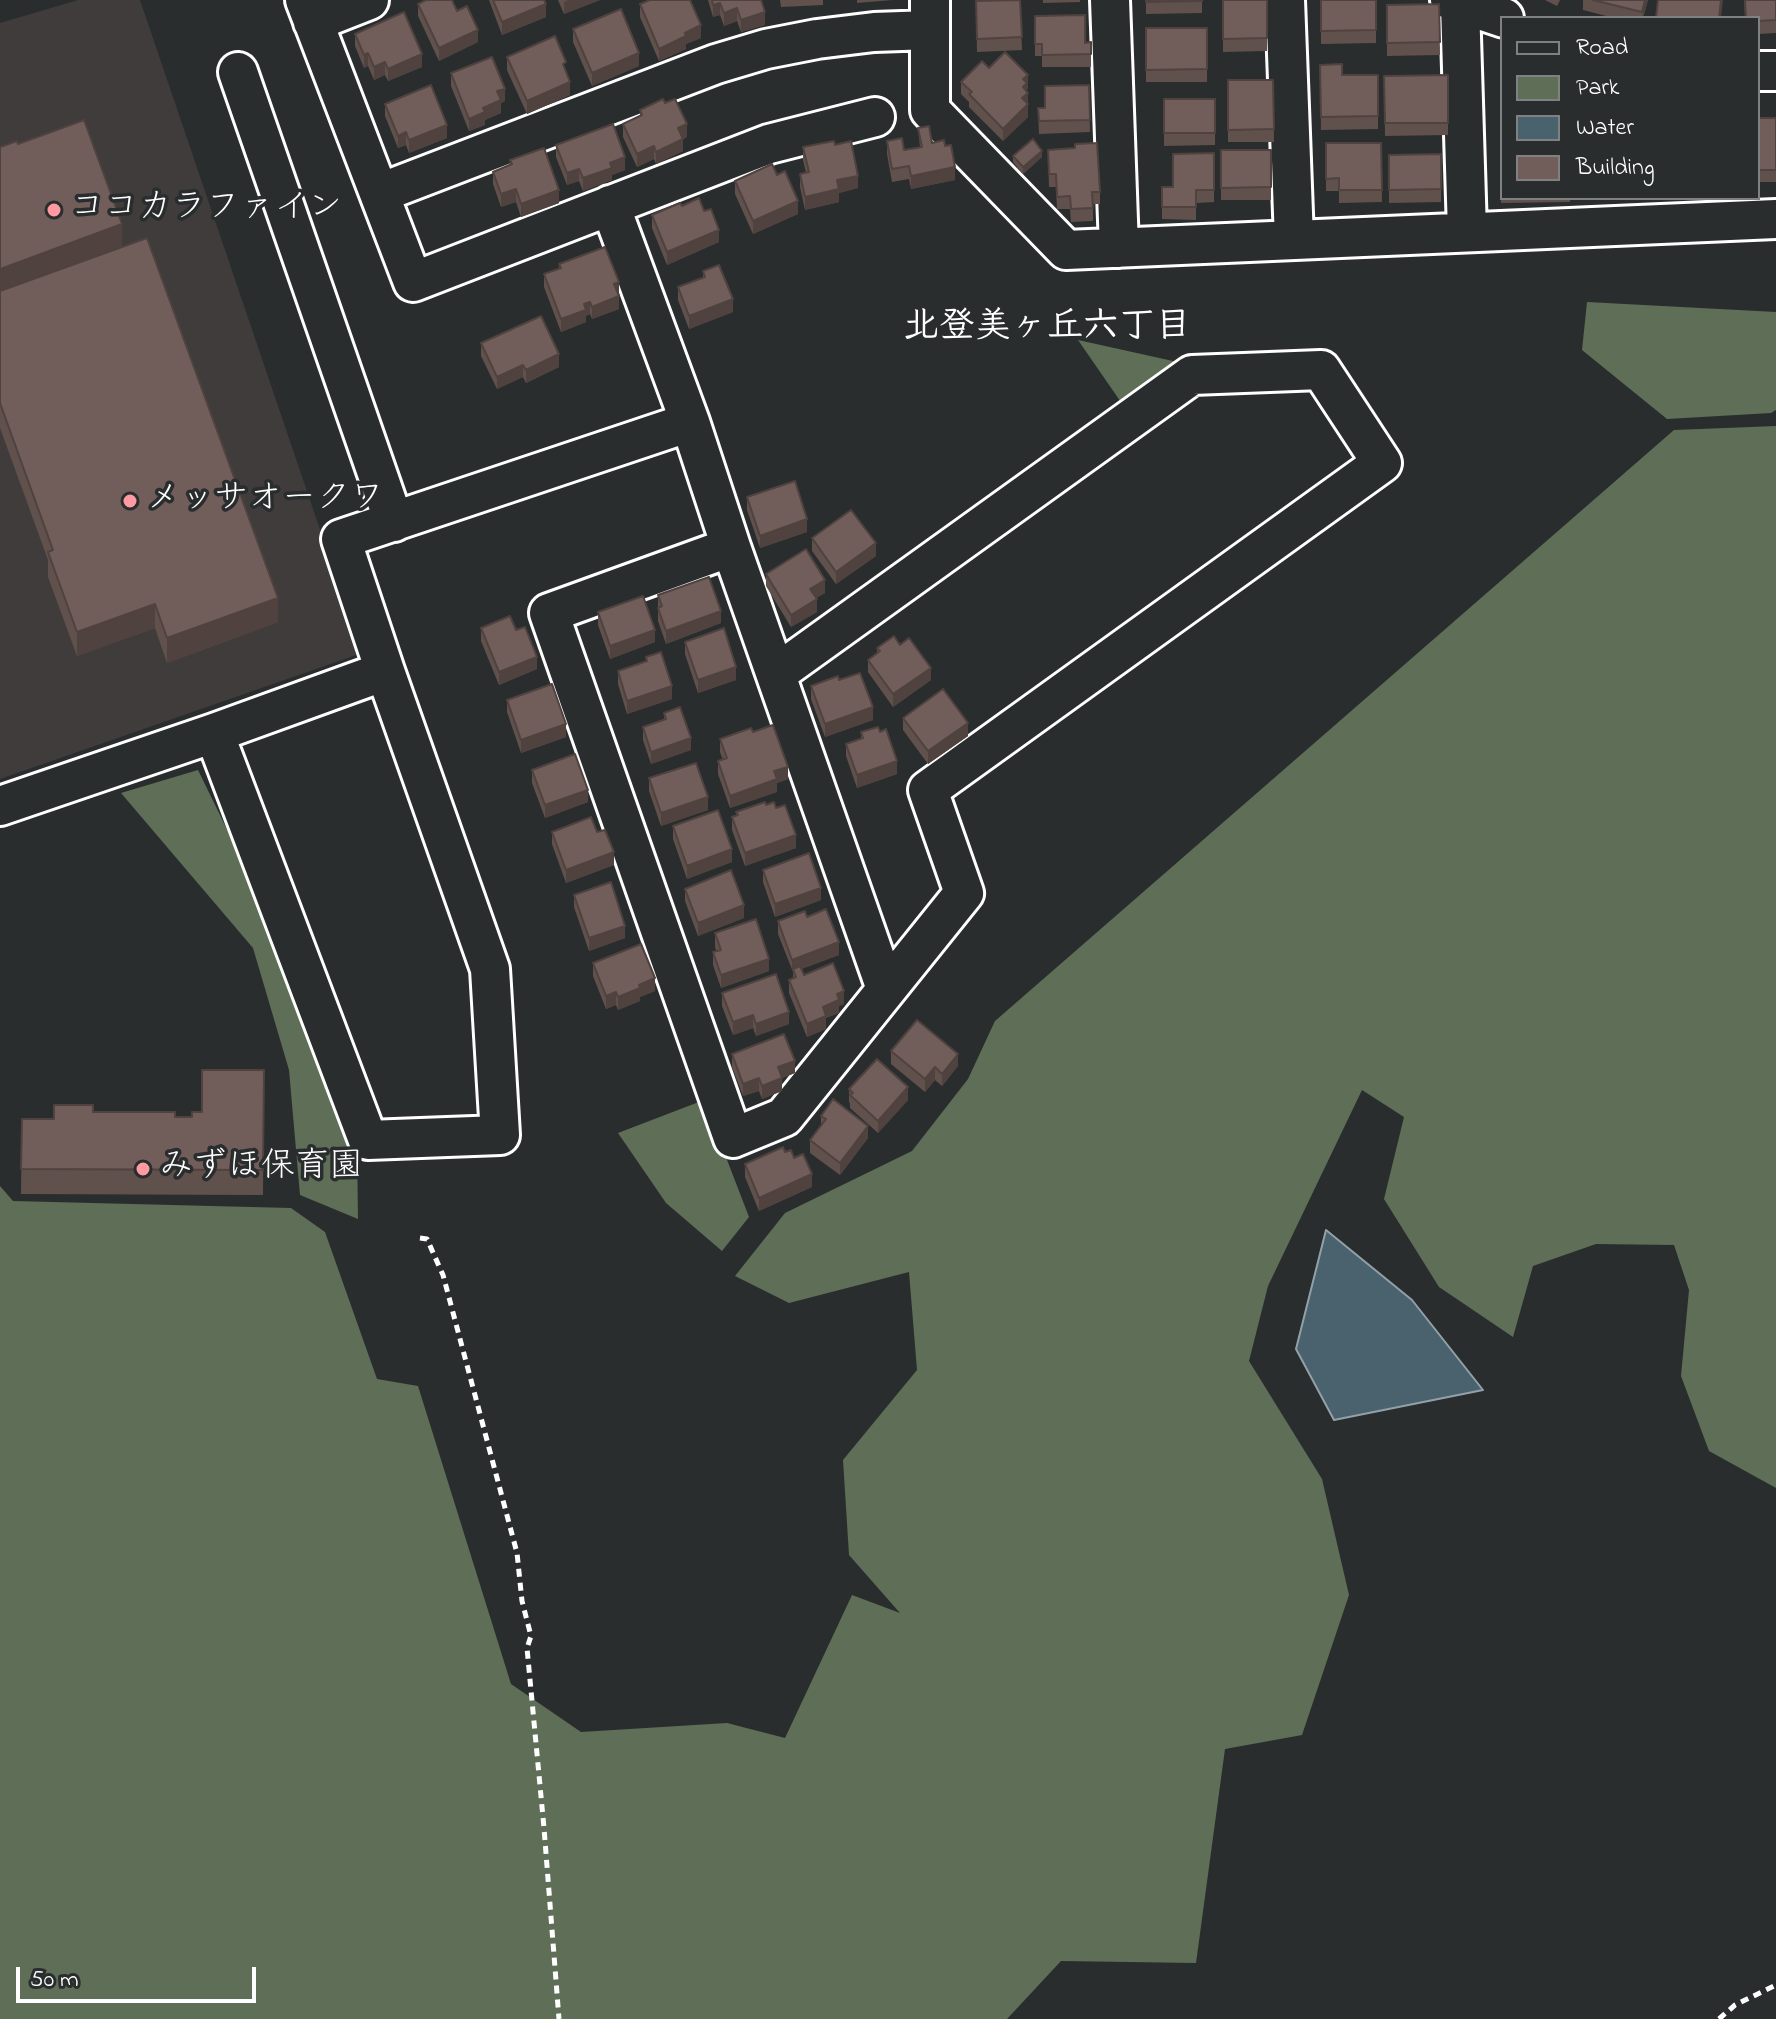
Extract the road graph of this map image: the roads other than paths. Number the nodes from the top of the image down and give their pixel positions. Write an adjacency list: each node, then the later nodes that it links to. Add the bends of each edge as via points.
1 (369, 0): 5 (street)
2 (1110, 0): 15 (street)
3 (1285, 0): 14 (street)
4 (1455, 2): 7 (street); 13 (street)
5 (309, 11): 10 (street)
6 (930, 15): 10 (street, via 874,32 729,60); 15 (street, via 930,110 1066,250)
7 (1500, 17)
8 (238, 72): 17 (street)
9 (875, 117): 11 (street, via 769,144)
10 (380, 193): 11 (street, via 413,282)
11 (610, 205): 16 (street)
12 (1776, 219): 13 (street)
13 (1467, 232): 14 (street)
14 (1294, 240): 15 (street)
15 (1119, 248)
16 (690, 422): 17 (street); 18 (street)
17 (394, 522): 19 (street, via 341,539)
18 (731, 547): 20 (street); 23 (street, via 549,613 733,1138 784,1117)
19 (385, 671): 21 (street); 21 (street, via 490,969 500,1135 368,1140)
20 (776, 674): 23 (street); 23 (street, via 1192,375 1321,370 1382,463 928,790 964,893)
21 (214, 733): 22 (street)
22 (0, 806)
23 (886, 989)

